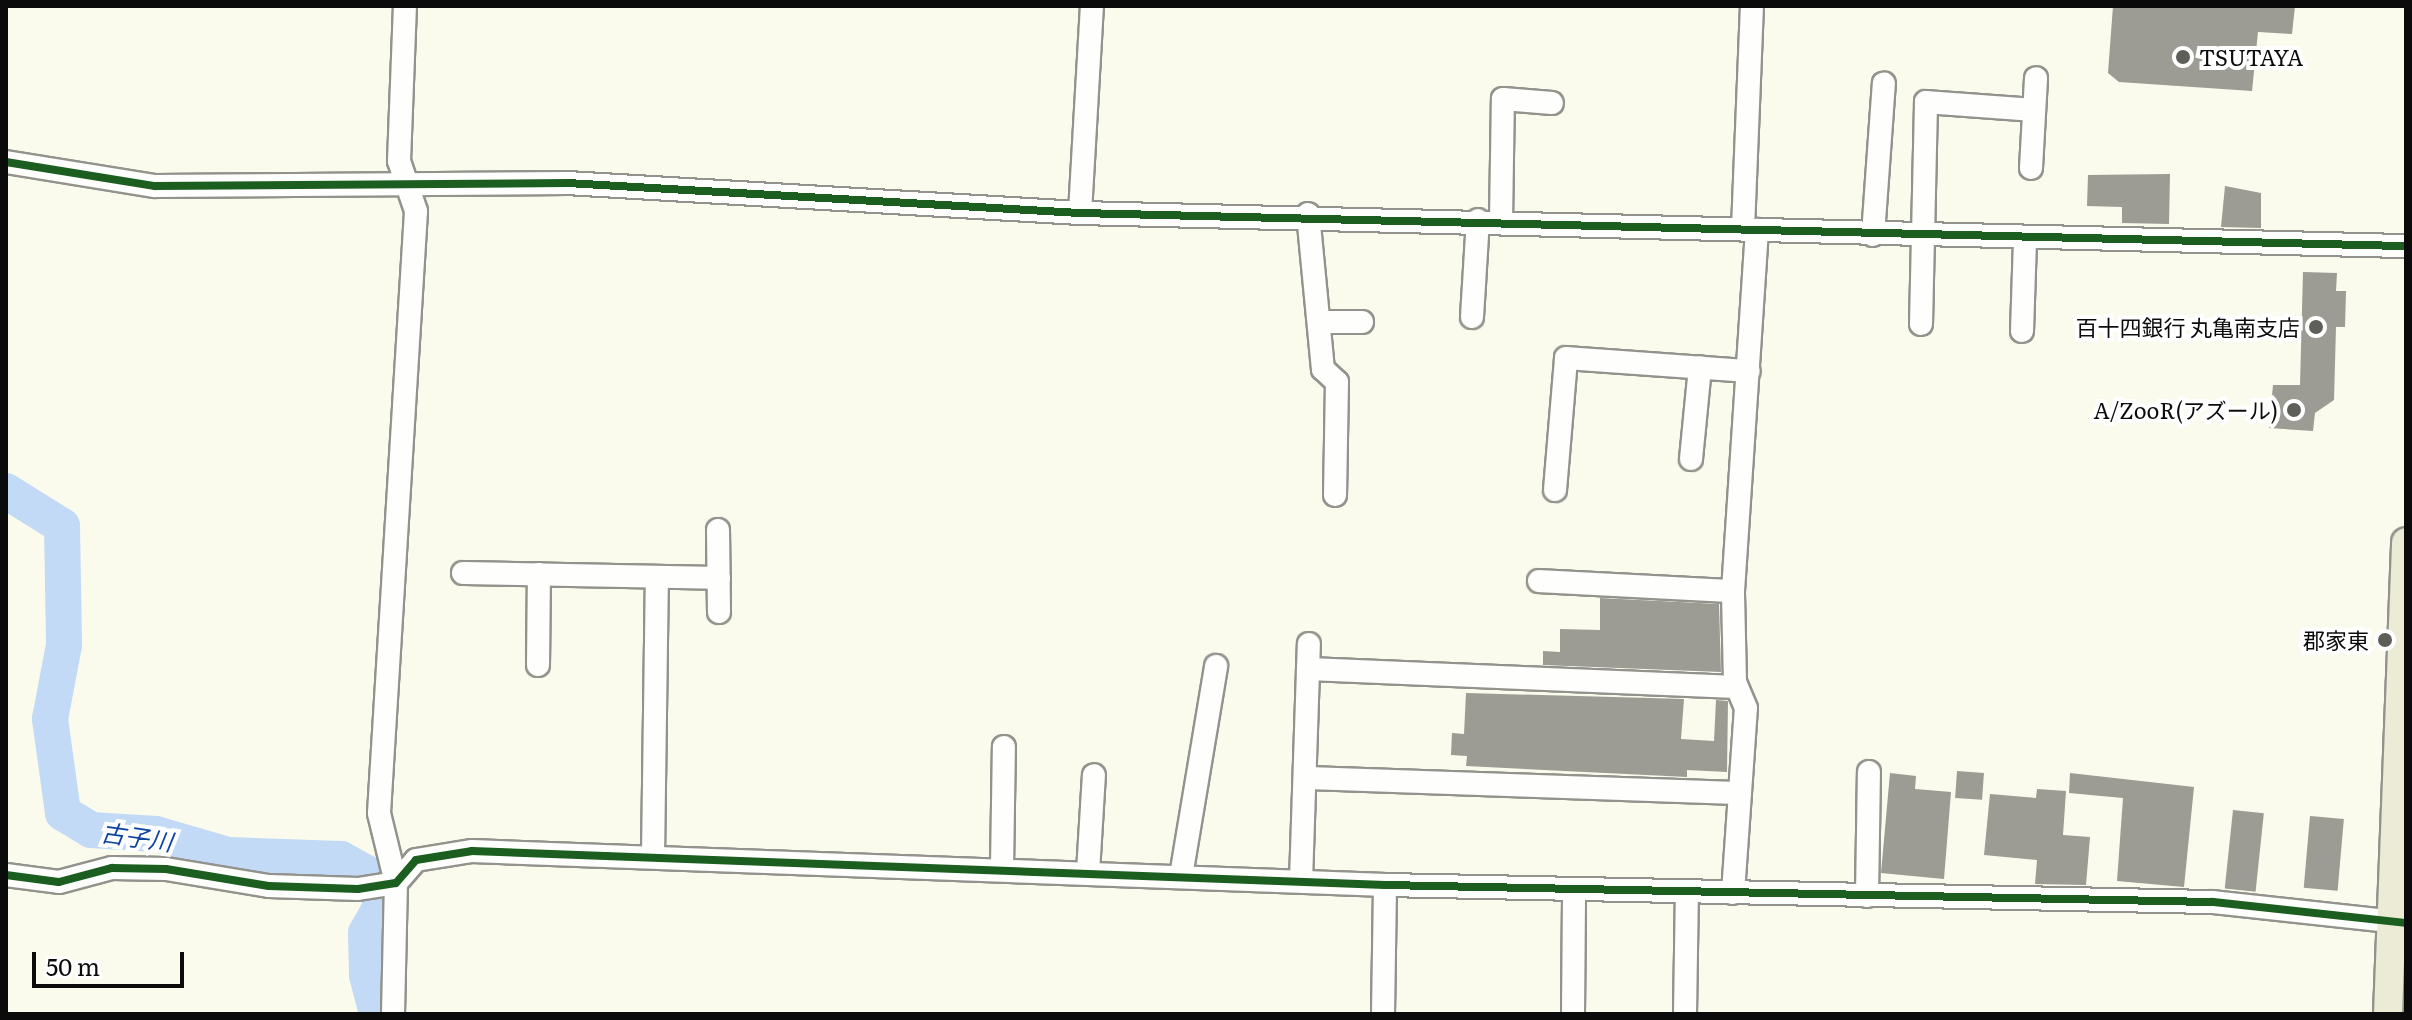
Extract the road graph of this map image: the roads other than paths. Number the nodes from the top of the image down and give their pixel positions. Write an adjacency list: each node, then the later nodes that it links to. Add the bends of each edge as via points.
1 (405, 6): 10 (street, via 399,161)
2 (1092, 6): 11 (street)
3 (1752, 6): 15 (street)
4 (2036, 78): 7 (street)
5 (1884, 83): 16 (street)
6 (1552, 103): 14 (street, via 1503,99)
7 (2034, 110): 9 (street); 17 (street, via 1926,102)
8 (6, 162): 10 (street, via 155,186)
9 (2031, 168)
10 (409, 187): 11 (street, via 567,183); 55 (street, via 416,211 379,813)
11 (1080, 213): 12 (street)
12 (1308, 214): 13 (street); 21 (street)
13 (1478, 220): 14 (street); 20 (street)
14 (1501, 221): 15 (street)
15 (1750, 230): 16 (street); 26 (street)
16 (1873, 235): 17 (street)
17 (1925, 237): 18 (street); 23 (street)
18 (2025, 240): 19 (street); 24 (street)
19 (2406, 246)
20 (1472, 317)
21 (1320, 322): 22 (street); 29 (street, via 1323,369 1337,382)
22 (1362, 322)
23 (1921, 324)
24 (2022, 331)
25 (1700, 367): 26 (street); 27 (street); 28 (street, via 1566,358)
26 (1749, 371): 37 (street)
27 (1691, 459)
28 (1555, 490)
29 (1335, 495)
30 (718, 530): 35 (street)
31 (2406, 542): 61 (main road)
32 (463, 573): 33 (street)
33 (539, 574): 34 (street); 40 (street)
34 (657, 577): 35 (street); 49 (street)
35 (719, 578): 38 (street)
36 (1539, 581): 37 (street)
37 (1733, 591): 43 (street)
38 (719, 612)
39 (1309, 644): 42 (street)
40 (538, 665)
41 (1216, 666): 53 (street)
42 (1308, 669): 43 (street); 47 (street)
43 (1737, 687): 48 (street, via 1746,708)
44 (1004, 747): 50 (street)
45 (1869, 772): 60 (street)
46 (1094, 775): 51 (street)
47 (1305, 778): 48 (street); 54 (street)
48 (1740, 793): 59 (street)
49 (653, 856): 50 (street); 55 (street, via 472,851 416,860)
50 (1002, 868): 51 (street)
51 (1088, 872): 53 (street)
52 (6, 875): 55 (street, via 59,882 112,868 166,869 269,886)
53 (1181, 876): 54 (street)
54 (1301, 881): 56 (street)
55 (392, 885): 62 (street)
56 (1385, 885): 57 (street); 63 (street)
57 (1574, 889): 58 (street); 64 (street)
58 (1687, 892): 59 (street); 65 (street)
59 (1733, 893): 60 (street)
60 (1867, 896): 61 (street, via 2213,902)
61 (2399, 922): 66 (main road)
62 (393, 1014)
63 (1383, 1014)
64 (1573, 1014)
65 (1685, 1014)
66 (2388, 1014)

